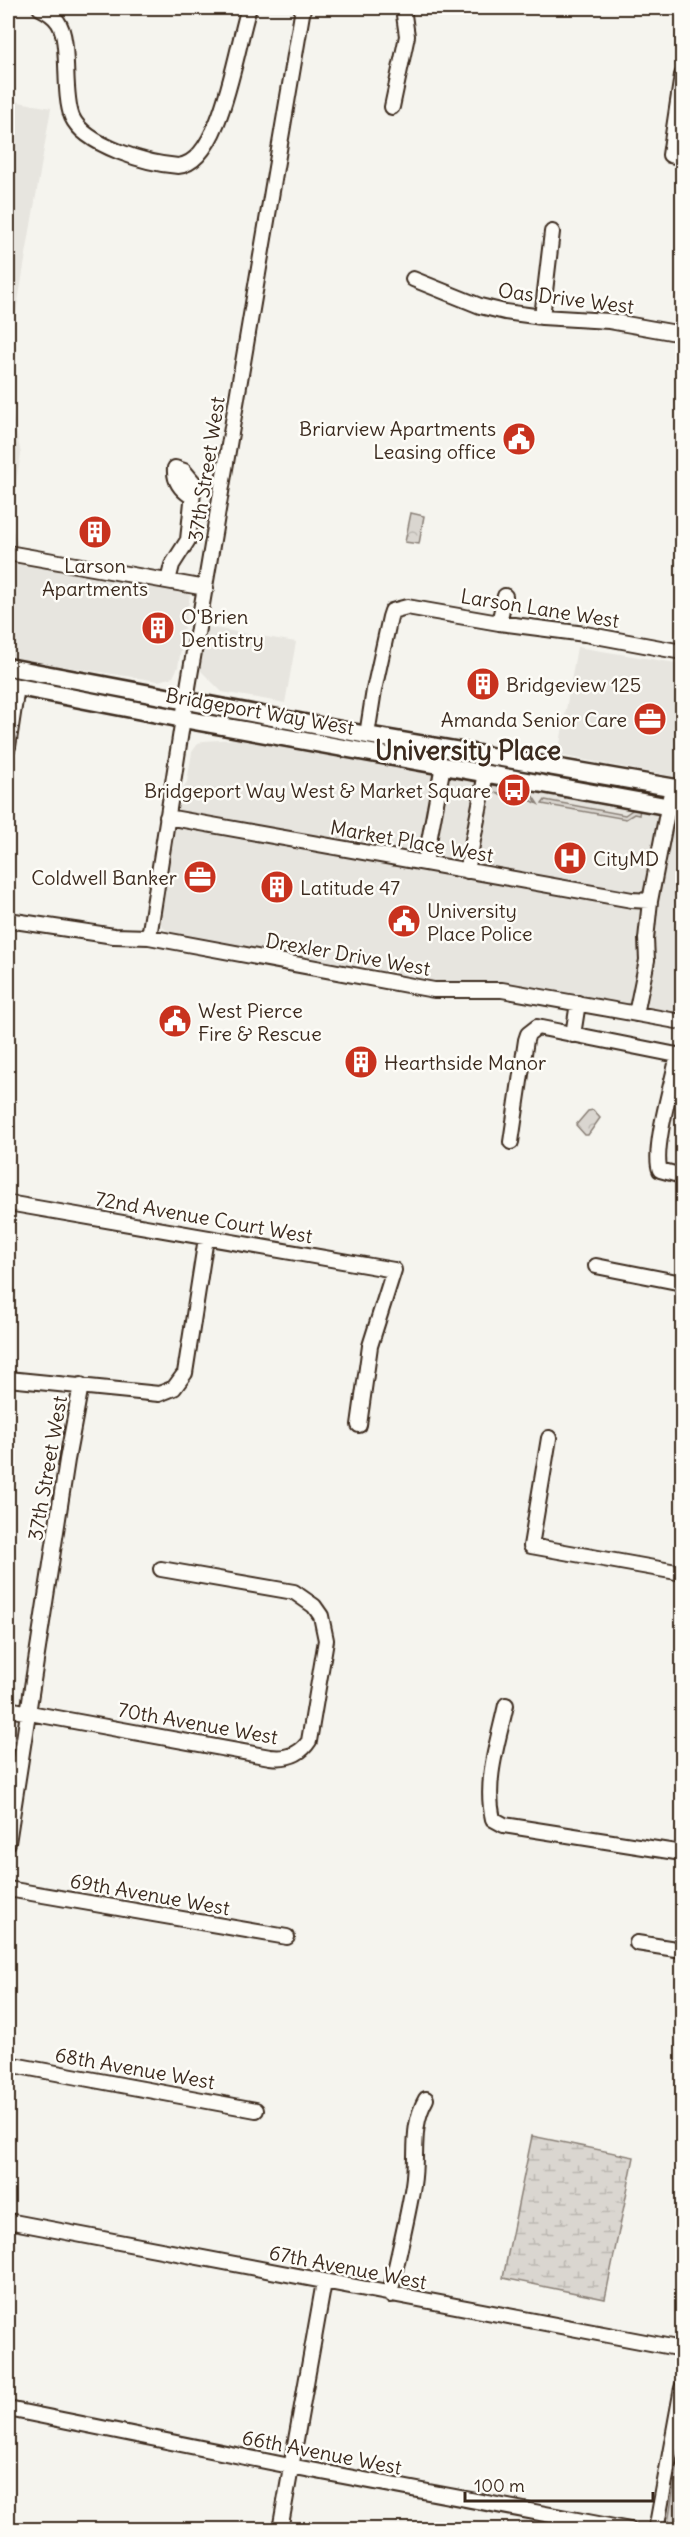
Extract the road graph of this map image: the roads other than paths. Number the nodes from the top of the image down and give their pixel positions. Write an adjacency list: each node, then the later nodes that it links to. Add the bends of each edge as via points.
1 (40, 8): 2 (street, via 55,18 62,30 66,85 71,115 77,124 112,149 178,166 195,158 220,120)
2 (249, 8)
3 (303, 8): 15 (street, 37th Street West)
4 (404, 8): 6 (street, via 407,36)
5 (682, 75): 7 (street)
6 (392, 107)
7 (676, 156)
8 (552, 232): 10 (street)
9 (413, 279): 10 (street, Oas Drive West, via 480,306)
10 (542, 317): 11 (street, Oas Drive West, via 609,321)
11 (682, 334)
12 (191, 496): 14 (street, via 188,540 172,565)
13 (8, 553): 14 (street)
14 (168, 581): 15 (street)
15 (206, 588): 21 (street, 37th Street West)
16 (505, 596): 17 (street)
17 (499, 623): 18 (street, Larson Lane West, via 585,633); 23 (street, Larson Lane West, via 407,607 392,611)
18 (682, 652)
19 (8, 667): 21 (main road, Bridgeport Way West)
20 (12, 686): 22 (main road, Bridgeport Way West); 24 (street)
21 (186, 699): 22 (street, 37th Street West); 23 (main road, Bridgeport Way West)
22 (183, 719): 25 (main road, Bridgeport Way West); 29 (street, 37th Street West)
23 (368, 735): 27 (main road, Bridgeport Way West)
24 (8, 747)
25 (443, 765): 26 (main road, Bridgeport Way West); 30 (street)
26 (486, 773): 28 (main road, Bridgeport Way West); 31 (street)
27 (677, 788): 28 (street)
28 (675, 808): 32 (street)
29 (167, 817): 30 (street, Market Place West); 34 (street, 37th Street West)
30 (425, 863): 31 (street, Market Place West)
31 (468, 871): 32 (street, Market Place West)
32 (650, 901): 36 (street, via 647,960)
33 (8, 920): 34 (street, Drexler Drive West, via 114,936)
34 (149, 937): 35 (street, Drexler Drive West, via 434,990 502,990)
35 (578, 1003): 36 (street, Drexler Drive West); 38 (street)
36 (636, 1014): 37 (street, Drexler Drive West)
37 (682, 1022)
38 (573, 1035): 39 (street); 40 (street, via 537,1028 528,1034)
39 (680, 1055): 41 (street, via 658,1164 660,1170)
40 (511, 1142)
41 (682, 1176)
42 (8, 1203): 43 (street, 72nd Avenue Court West)
43 (206, 1238): 47 (street, via 181,1382 159,1394); 48 (street, 72nd Avenue Court West, via 394,1270 370,1346)
44 (596, 1266): 45 (street)
45 (682, 1283)
46 (8, 1379): 47 (street)
47 (81, 1385): 54 (street, 37th Street West)
48 (359, 1425)
49 (549, 1438): 51 (street, via 531,1546)
50 (161, 1569): 54 (street, 70th Avenue West, via 294,1592 314,1606 325,1627 326,1640 305,1747 289,1757 270,1758)
51 (682, 1574)
52 (506, 1705): 56 (street, via 490,1782 493,1819 504,1825)
53 (8, 1709): 54 (street, 70th Avenue West)
54 (27, 1713): 55 (street, 37th Street West)
55 (8, 1843)
56 (682, 1853)
57 (8, 1889): 58 (street, 69th Avenue West)
58 (287, 1937)
59 (637, 1943): 60 (street)
60 (682, 1950)
61 (8, 2064): 63 (street, 68th Avenue West)
62 (426, 2099): 66 (street, via 414,2129 413,2184)
63 (256, 2110)
64 (8, 2222): 65 (street, 67th Avenue West)
65 (324, 2282): 66 (street, 67th Avenue West); 70 (street)
66 (390, 2295): 67 (street, 67th Avenue West)
67 (682, 2349)
68 (682, 2388): 73 (street)
69 (8, 2409): 70 (street, 66th Avenue West)
70 (290, 2466): 71 (street); 72 (street, 66th Avenue West)
71 (280, 2529)
72 (630, 2529)
73 (656, 2529)

